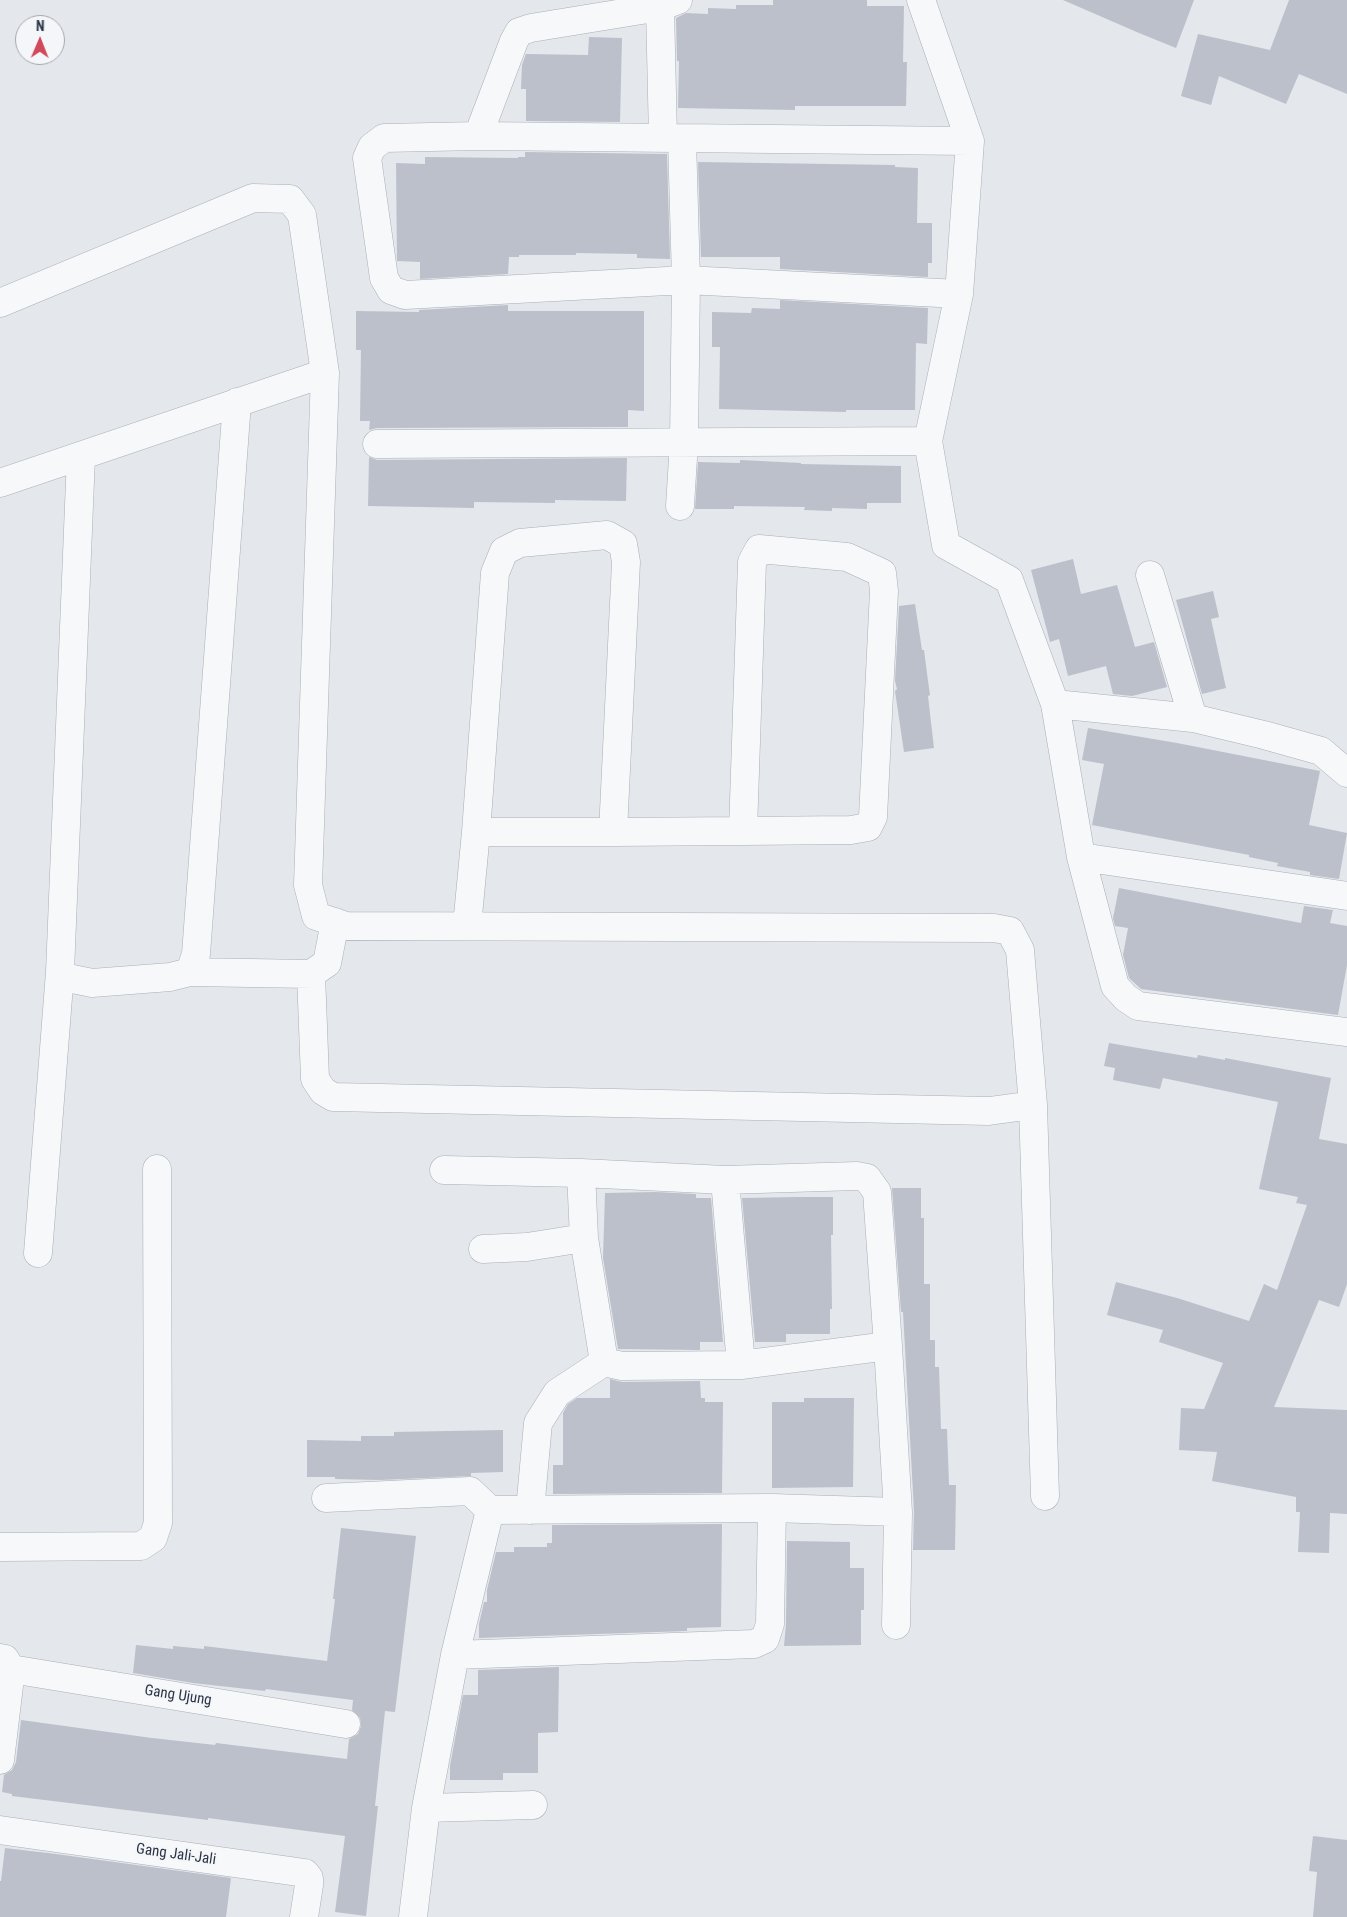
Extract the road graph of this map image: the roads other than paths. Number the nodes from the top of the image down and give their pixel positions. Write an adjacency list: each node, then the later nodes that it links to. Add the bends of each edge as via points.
1 (922, 0): 5 (street)
2 (669, 4): 3 (street, via 519,32); 4 (street)
3 (478, 136): 4 (street); 6 (street, via 384,138 372,147 367,158 384,278 391,290 405,295)
4 (673, 139): 5 (street); 6 (street)
5 (970, 140): 7 (street)
6 (686, 280): 7 (street); 12 (street)
7 (959, 294): 11 (street)
8 (0, 303): 9 (street, via 253,198 290,199 302,215)
9 (325, 373): 10 (street); 26 (street, via 308,885 316,916)
10 (237, 402): 14 (street); 29 (street, via 196,954)
11 (928, 441): 12 (street); 18 (street, via 946,546 1010,580)
12 (684, 442): 13 (street); 16 (street)
13 (377, 444)
14 (81, 456): 15 (street); 28 (street)
15 (0, 483)
16 (680, 506)
17 (1150, 575): 19 (street)
18 (1055, 704): 19 (street); 24 (street)
19 (1193, 718): 20 (street, via 1320,751)
20 (1347, 773)
21 (743, 831): 21 (street, via 851,830 868,827 873,817 884,591 882,573 847,557 758,550 752,562); 23 (street)
22 (476, 832): 23 (street); 23 (street, via 496,573 504,551 520,543 607,534 623,544 626,562); 27 (street)
23 (613, 832)
24 (1081, 857): 25 (street); 31 (street, via 1115,986 1138,1006)
25 (1347, 896)
26 (334, 922): 27 (street, via 346,926); 30 (street, via 327,963)
27 (468, 926): 32 (street, via 984,928 1010,931 1020,950)
28 (60, 972): 29 (street, via 68,978 92,983 170,977); 39 (street)
29 (190, 972): 30 (street)
30 (311, 974): 32 (street, via 314,1079 323,1091 333,1097 989,1111)
31 (1347, 1032)
32 (1033, 1105): 43 (street)
33 (157, 1169): 49 (street, via 158,1523 153,1538 142,1546)
34 (444, 1170): 35 (street)
35 (580, 1173): 36 (street); 37 (street)
36 (725, 1180): 40 (street, via 867,1178 877,1192); 42 (street)
37 (584, 1238): 38 (street, via 527,1247); 41 (street)
38 (483, 1249)
39 (38, 1253)
40 (888, 1346): 42 (street); 48 (street)
41 (604, 1362): 42 (street, via 622,1366); 47 (street, via 557,1394 538,1423)
42 (742, 1365)
43 (1046, 1496)
44 (326, 1498): 46 (street, via 470,1491)
45 (772, 1508): 47 (street); 48 (street); 51 (street, via 770,1624 765,1639 754,1644)
46 (490, 1510): 47 (street); 51 (street)
47 (530, 1510)
48 (898, 1512): 50 (street)
49 (0, 1547)
50 (896, 1625)
51 (455, 1655): 56 (street)
52 (5, 1663): 53 (street, Gang Ujung); 54 (street)
53 (346, 1724)
54 (0, 1760)
55 (533, 1805): 56 (street)
56 (426, 1808): 59 (street)
57 (0, 1830): 58 (street, Gang Jali-Jali, via 305,1873 310,1878)
58 (304, 1917)
59 (413, 1917)

